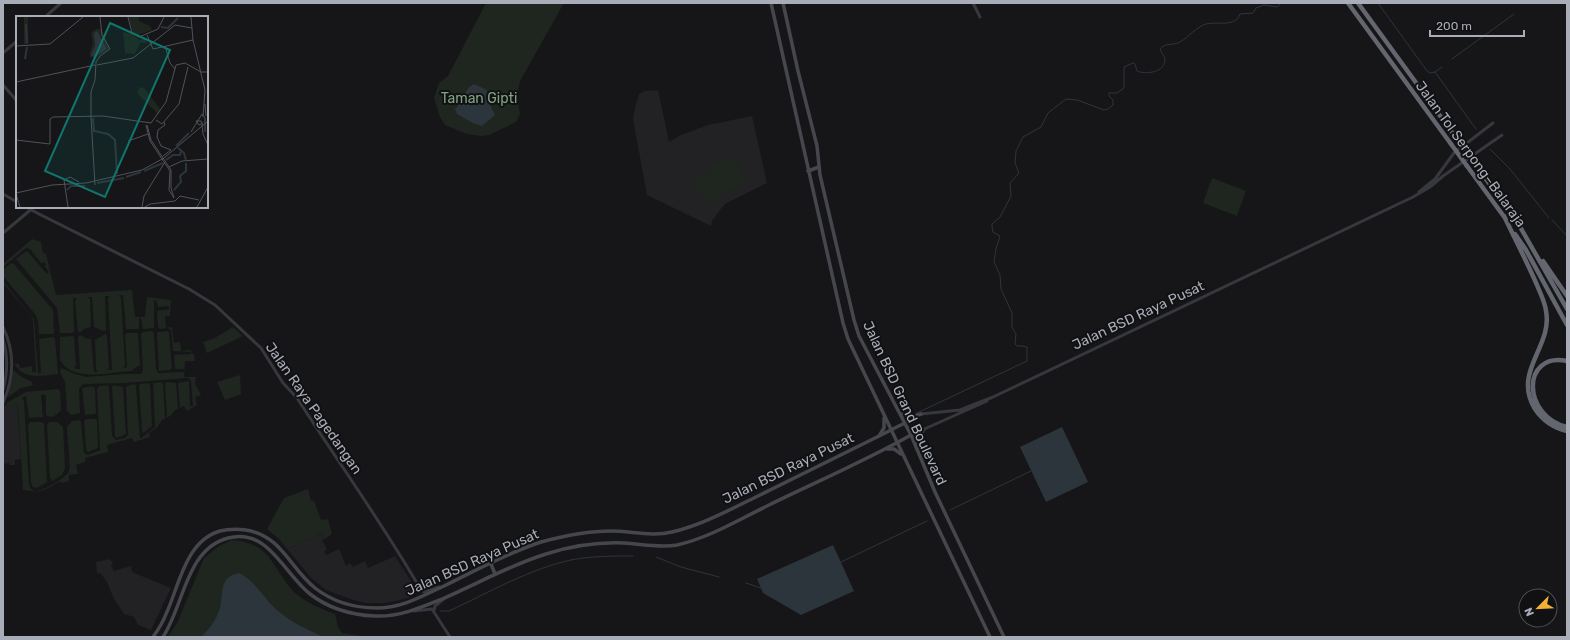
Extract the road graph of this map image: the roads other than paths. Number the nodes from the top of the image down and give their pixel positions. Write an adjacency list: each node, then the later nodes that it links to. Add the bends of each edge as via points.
1 (61, 3): 7 (street)
2 (771, 3): 16 (main road, Jalan BSD Grand Boulevard)
3 (783, 3): 15 (main road, Jalan BSD Grand Boulevard, via 817,146)
4 (973, 3): 8 (street)
5 (1348, 3): 22 (highway, Jalan Tol Serpong–Balaraja, bridge)
6 (1358, 3): 23 (highway, Jalan Tol Serpong–Balaraja, bridge)
7 (46, 16)
8 (980, 17)
9 (16, 42): 10 (street)
10 (3, 53)
11 (3, 85): 12 (street)
12 (16, 100)
13 (1493, 123): 18 (street, via 1454,153 1435,179)
14 (1502, 135): 18 (street)
15 (819, 167): 16 (main road); 34 (main road, Jalan BSD Grand Boulevard, via 859,336)
16 (808, 171): 36 (main road, Jalan BSD Grand Boulevard, via 842,323)
17 (3, 194): 19 (street)
18 (1413, 197): 32 (street, Jalan BSD Raya Pusat)
19 (16, 201)
20 (28, 208): 53 (street, Jalan Raya Pagedangan, bridge, via 215,305 261,348 283,384 296,398 368,505)
21 (33, 208): 24 (street)
22 (1504, 216): 27 (highway, Jalan Tol Serpong–Balaraja, via 1526,250); 41 (highway, via 1532,273 1546,311 1545,334 1528,374 1529,394 1538,414 1546,422)
23 (1519, 225): 25 (highway); 26 (highway, Jalan Tol Serpong–Balaraja)
24 (3, 233)
25 (1567, 296)
26 (1567, 309)
27 (1567, 325)
28 (3, 327): 33 (street, via 9,343 12,364 11,381)
29 (3, 339): 31 (street, via 7,370)
30 (1567, 362): 38 (highway, via 1551,361 1544,365 1534,376 1532,385 1541,412 1555,423)
31 (3, 390)
32 (993, 397): 35 (street, via 960,410); 39 (street)
33 (3, 403)
34 (897, 408): 35 (main road, via 905,416); 37 (main road, Jalan BSD Grand Boulevard)
35 (922, 414): 37 (street)
36 (884, 415): 40 (main road, Jalan BSD Grand Boulevard); 43 (main road, via 885,425)
37 (905, 423): 40 (main road, Jalan BSD Raya Pusat); 42 (main road, Jalan BSD Grand Boulevard)
38 (1567, 427)
39 (925, 428): 42 (street); 46 (street, via 918,438)
40 (891, 431): 43 (main road, Jalan BSD Raya Pusat); 44 (main road, Jalan BSD Grand Boulevard)
41 (1567, 431)
42 (911, 435): 44 (main road, Jalan BSD Raya Pusat); 46 (main road, Jalan BSD Grand Boulevard)
43 (879, 437): 50 (main road, Jalan BSD Raya Pusat, via 735,507 678,530 661,534 609,531 562,537 521,550)
44 (897, 443): 45 (main road, Jalan BSD Raya Pusat); 47 (main road, Jalan BSD Grand Boulevard)
45 (885, 449): 47 (main road, via 894,449); 51 (main road, Jalan BSD Raya Pusat, via 688,542 666,546 608,543 566,548)
46 (918, 451): 64 (main road, Jalan BSD Grand Boulevard)
47 (904, 456): 63 (main road, Jalan BSD Grand Boulevard)
48 (253, 531): 49 (main road); 56 (main road, Jalan BSD Raya Pusat, via 274,542 311,584 332,598 361,608); 60 (main road, Jalan BSD Raya Pusat, via 232,529 215,533 195,549 167,614)
49 (251, 539): 59 (main road, Jalan BSD Raya Pusat, via 259,541 274,553 301,587 327,605 359,615); 61 (main road, Jalan BSD Raya Pusat, via 226,538 205,550 192,570 172,622)
50 (491, 564): 51 (main road); 52 (main road, Jalan BSD Raya Pusat)
51 (496, 574): 54 (main road, Jalan BSD Raya Pusat)
52 (444, 586): 53 (street, via 424,592); 55 (main road, Jalan BSD Raya Pusat)
53 (421, 590): 55 (street, via 421,594)
54 (446, 597): 57 (main road, Jalan BSD Raya Pusat); 58 (street, via 435,606)
55 (408, 603): 56 (main road, Jalan BSD Raya Pusat)
56 (388, 608): 59 (main road)
57 (414, 611): 58 (street, via 430,608); 59 (main road, Jalan BSD Raya Pusat)
58 (434, 611): 62 (street)
59 (388, 616)
60 (153, 637)
61 (163, 637)
62 (450, 637)
63 (990, 637)
64 (1004, 637)

